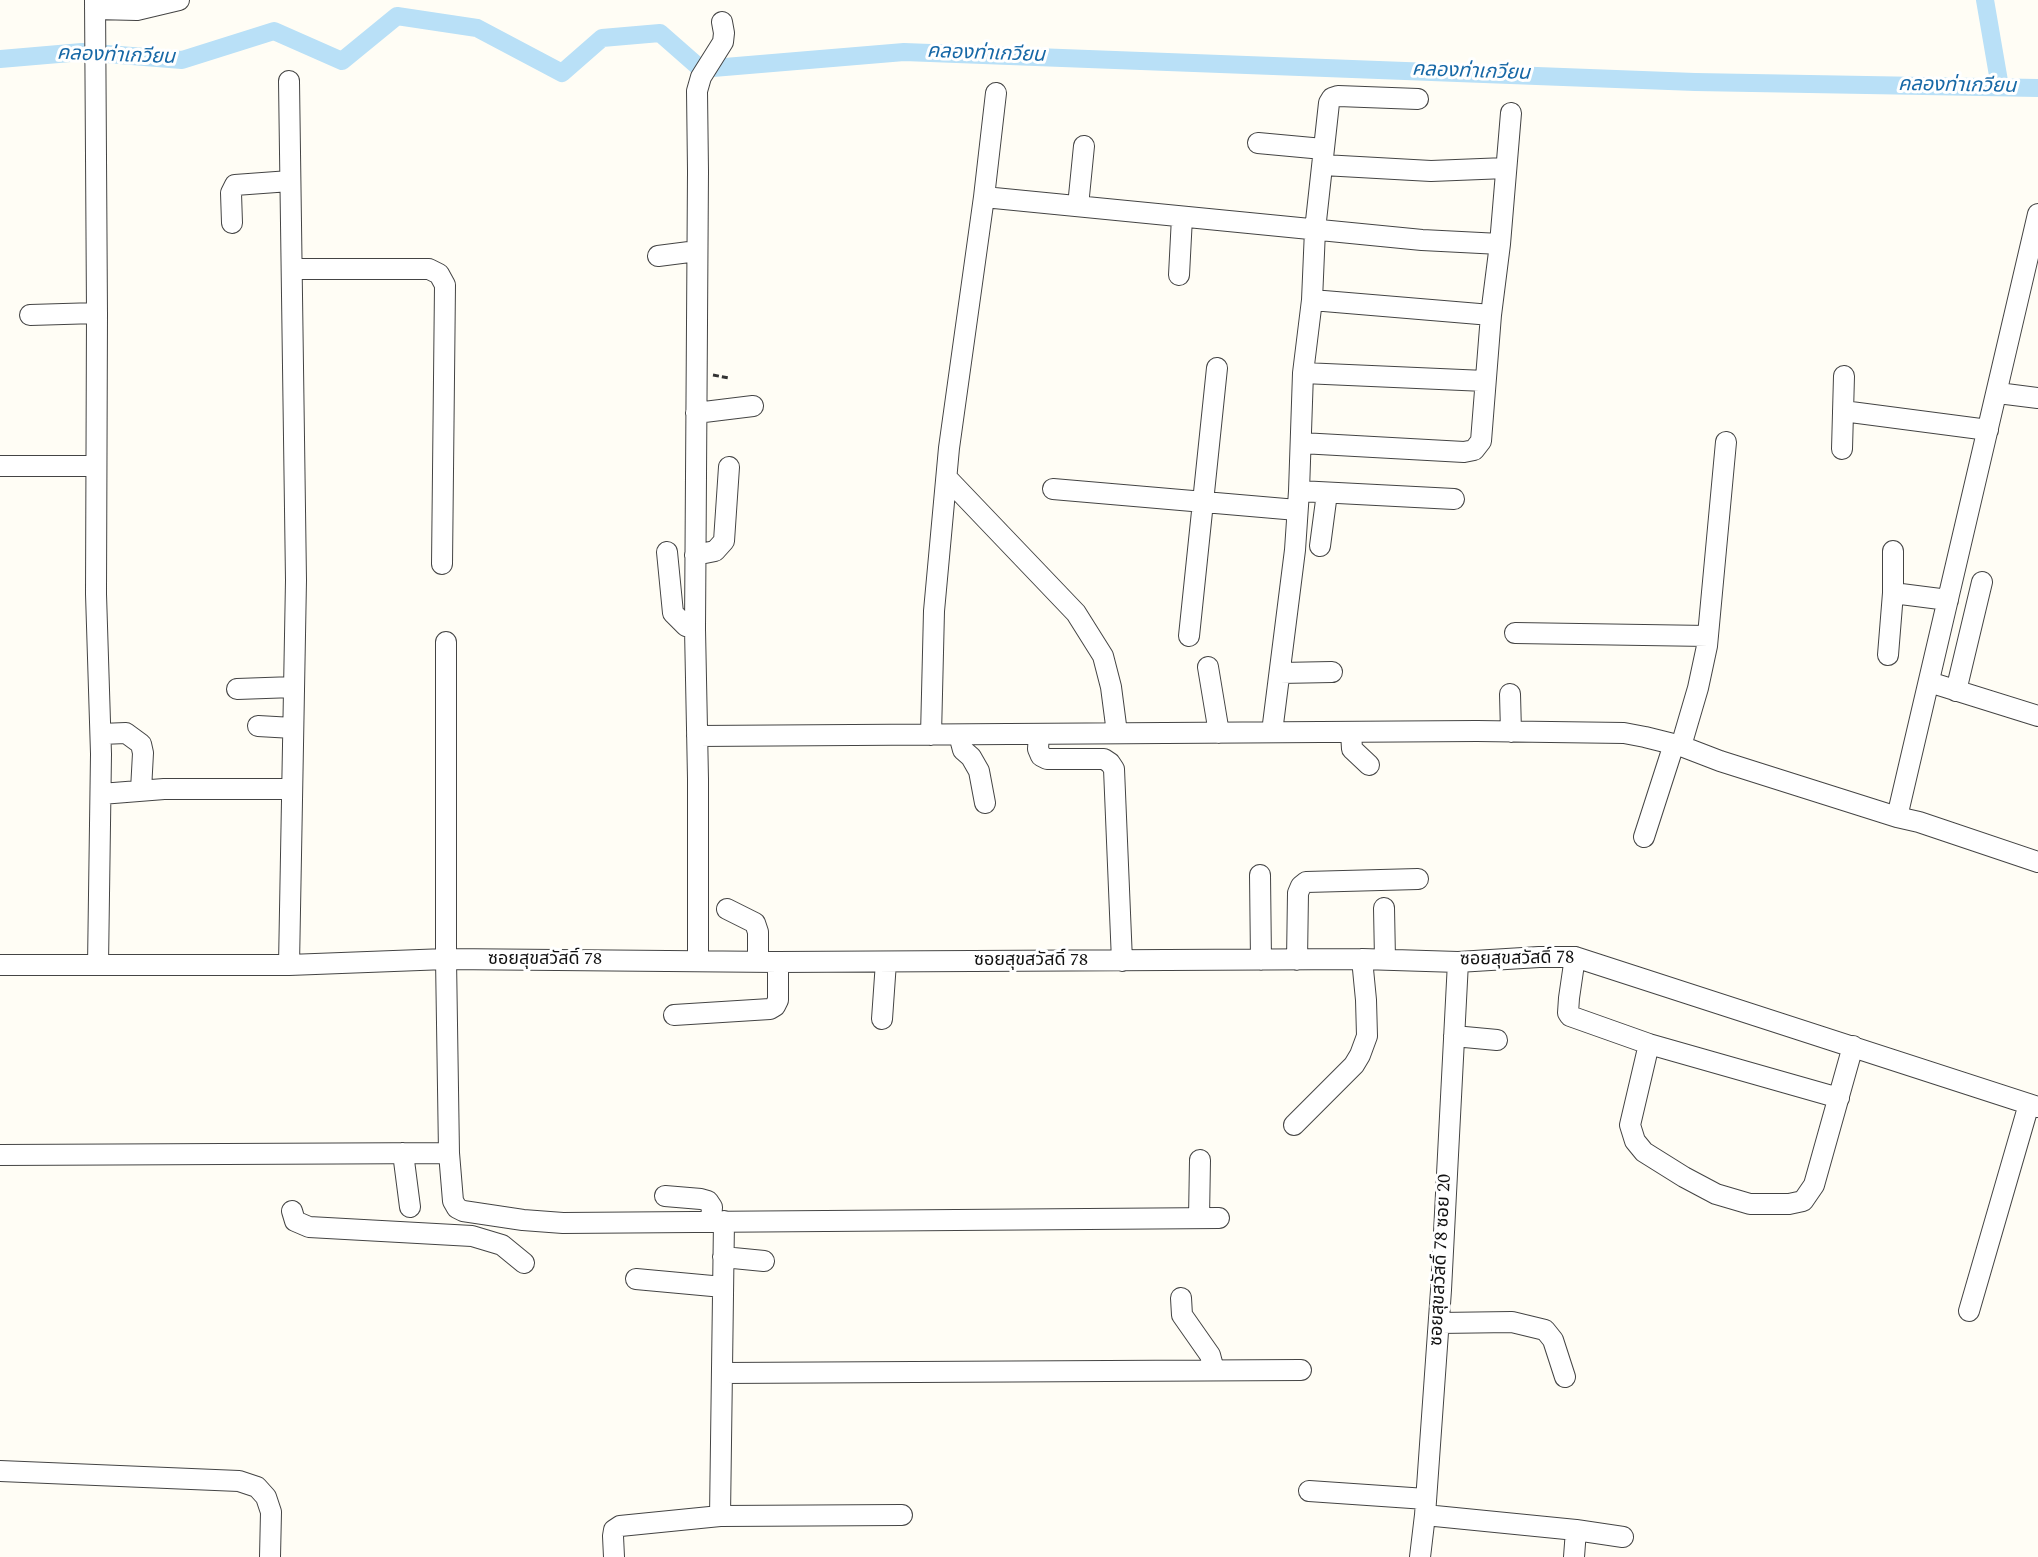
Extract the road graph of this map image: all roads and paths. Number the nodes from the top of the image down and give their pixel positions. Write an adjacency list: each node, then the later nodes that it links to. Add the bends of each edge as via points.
1 (179, 0): 2 (street, via 137,10)
2 (95, 5): 25 (street)
3 (723, 32): 20 (street, via 697,91)
4 (289, 81): 12 (street)
5 (996, 93): 13 (street)
6 (1418, 99): 10 (street, via 1332,98)
7 (1511, 113): 11 (street)
8 (1258, 143): 10 (street)
9 (1084, 146): 14 (street)
10 (1323, 157): 11 (street, via 1431,171); 18 (street)
11 (1506, 168): 19 (street)
12 (291, 181): 17 (street, via 236,185 231,193); 22 (street)
13 (984, 197): 14 (street); 44 (street)
14 (1078, 206): 16 (street)
15 (2038, 214): 32 (street)
16 (1182, 217): 18 (street); 23 (street)
17 (232, 223)
18 (1315, 230): 19 (street); 24 (street)
19 (1500, 244): 27 (street)
20 (697, 251): 21 (street); 36 (street)
21 (658, 256)
22 (292, 269): 54 (street, via 429,269 439,274 446,285); 68 (street)
23 (1179, 274)
24 (1312, 300): 27 (street); 29 (street)
25 (97, 313): 26 (street); 42 (street)
26 (30, 315)
27 (1491, 315): 31 (street)
28 (1217, 368): 48 (street)
29 (1303, 373): 31 (street); 39 (street)
30 (1844, 376): 35 (street)
31 (1485, 381): 39 (street, via 1481,441 1474,450)
32 (1998, 393): 33 (street); 37 (street)
33 (2038, 398)
34 (753, 406): 36 (street)
35 (1843, 411): 37 (street); 40 (street)
36 (696, 413): 53 (street)
37 (1988, 429): 57 (street)
38 (1726, 442): 61 (street)
39 (1300, 443): 49 (street)
40 (1842, 449)
41 (0, 466): 42 (street)
42 (96, 466): 80 (street)
43 (729, 467): 53 (street, via 724,541 716,551)
44 (947, 478): 78 (street, via 1077,613 1103,656); 82 (street, via 934,611)
45 (1053, 489): 48 (street)
46 (1327, 494): 47 (street); 49 (street); 50 (street)
47 (1454, 499)
48 (1203, 500): 49 (street); 60 (street)
49 (1298, 501): 66 (street)
50 (1320, 546)
51 (1893, 550): 56 (street)
52 (667, 552): 58 (street, via 673,613)
53 (695, 555): 58 (street)
54 (442, 564)
55 (1982, 582): 70 (street)
56 (1893, 593): 57 (street); 63 (street)
57 (1948, 600): 67 (street)
58 (695, 629): 84 (street)
59 (1515, 633): 61 (street)
60 (1189, 636)
61 (1708, 636): 85 (street, via 1698,688)
62 (446, 642): 99 (street)
63 (1888, 655)
64 (1208, 667): 79 (street)
65 (1332, 672): 66 (street)
66 (1280, 673): 75 (street)
67 (1929, 682): 70 (street); 91 (street)
68 (294, 687): 69 (street); 74 (street)
69 (237, 689)
70 (1956, 691): 72 (street)
71 (1510, 694): 77 (street)
72 (2038, 716)
73 (258, 726): 74 (street)
74 (293, 728): 87 (street)
75 (1272, 732): 76 (street); 79 (street)
76 (1351, 732): 77 (street); 86 (street, via 1352,748)
77 (1511, 732): 85 (street, via 1624,734)
78 (1117, 733): 79 (street); 81 (street)
79 (1219, 733)
80 (100, 734): 88 (street, via 126,733 141,744); 89 (street)
81 (1039, 734): 83 (street); 104 (street, via 1038,749 1047,759 1104,759 1114,769)
82 (931, 735): 83 (street); 84 (street)
83 (959, 735): 90 (street, via 963,750 979,771)
84 (697, 736): 105 (street)
85 (1677, 745): 91 (street); 92 (street)
86 (1369, 765)
87 (292, 789): 88 (street); 112 (street)
88 (141, 790): 89 (street)
89 (101, 794): 111 (street)
90 (985, 803)
91 (1897, 817): 93 (street)
92 (1644, 837)
93 (2038, 862)
94 (1260, 875): 102 (street)
95 (1418, 879): 103 (street, via 1306,882 1299,893)
96 (1384, 908): 101 (street)
97 (727, 909): 106 (street, via 755,923)
98 (1575, 957): 109 (street, ซอยสุขสวัสดิ์ 78); 117 (street, via 1570,1016); 118 (street, ซอยสุขสวัสดิ์ 78)
99 (446, 959): 105 (street, ซอยสุขสวัสดิ์ 78); 112 (street, ซอยสุขสวัสดิ์ 78); 123 (street)
100 (1362, 959): 101 (street, ซอยสุขสวัสดิ์ 78); 103 (street, ซอยสุขสวัสดิ์ 78); 121 (street, via 1367,1036 1360,1055)
101 (1385, 959): 109 (street, ซอยสุขสวัสดิ์ 78)
102 (1261, 960): 103 (street, ซอยสุขสวัสดิ์ 78); 104 (street, ซอยสุขสวัสดิ์ 78)
103 (1297, 960)
104 (1122, 961): 108 (street, ซอยสุขสวัสดิ์ 78)
105 (698, 962): 106 (street, ซอยสุขสวัสดิ์ 78)
106 (758, 962): 107 (street, ซอยสุขสวัสดิ์ 78)
107 (778, 962): 108 (street, ซอยสุขสวัสดิ์ 78); 113 (street, via 778,1000 770,1009)
108 (886, 962): 114 (street)
109 (1458, 962): 115 (street, ซอยสุขสวัสดิ์ 78 ซอย 20)
110 (0, 965): 111 (street, ซอยสุขสวัสดิ์ 78)
111 (98, 965): 112 (street, ซอยสุขสวัสดิ์ 78)
112 (289, 965)
113 (674, 1015)
114 (882, 1019)
115 (1454, 1036): 116 (street); 139 (street, ซอยสุขสวัสดิ์ 78 ซอย 20)
116 (1497, 1040)
117 (1649, 1044): 119 (street); 119 (street, via 1630,1125 1635,1142 1644,1152 1716,1194 1750,1203 1803,1201 1814,1185)
118 (1853, 1046): 119 (street); 120 (street, ซอยสุขสวัสดิ์ 78)
119 (1839, 1098)
120 (2033, 1105): 138 (street)
121 (1294, 1125)
122 (403, 1153): 123 (street); 124 (street); 127 (street)
123 (449, 1153): 128 (street)
124 (0, 1155)
125 (1200, 1160): 130 (street, via 1209,1218)
126 (665, 1196): 130 (street, via 708,1201)
127 (410, 1207)
128 (457, 1208): 130 (street, via 572,1223); 131 (street)
129 (292, 1211): 131 (street, via 295,1221 309,1227)
130 (718, 1221): 132 (street)
131 (449, 1234): 134 (street, via 491,1241 513,1252)
132 (723, 1257): 133 (street); 136 (street)
133 (764, 1261)
134 (524, 1263)
135 (636, 1280): 136 (street)
136 (723, 1287): 142 (street)
137 (1181, 1298): 140 (street, via 1182,1315 1210,1355)
138 (1969, 1311)
139 (1439, 1323): 143 (street, via 1512,1322 1545,1330 1553,1340); 146 (street, ซอยสุขสวัสดิ์ 78 ซอย 20)
140 (1214, 1370): 141 (street); 142 (street)
141 (1300, 1370)
142 (722, 1372): 148 (street)
143 (1565, 1377)
144 (0, 1471): 151 (street, via 239,1481 257,1487 266,1497 271,1512)
145 (1309, 1491): 146 (street)
146 (1426, 1507): 149 (street); 153 (street, ซอยสุขสวัสดิ์ 78 ซอย 20)
147 (902, 1515): 148 (street)
148 (720, 1516): 152 (street, via 620,1526 614,1530)
149 (1576, 1530): 150 (street); 154 (street)
150 (1623, 1537)
151 (270, 1557)
152 (614, 1557)
153 (1420, 1557)
154 (1574, 1557)

